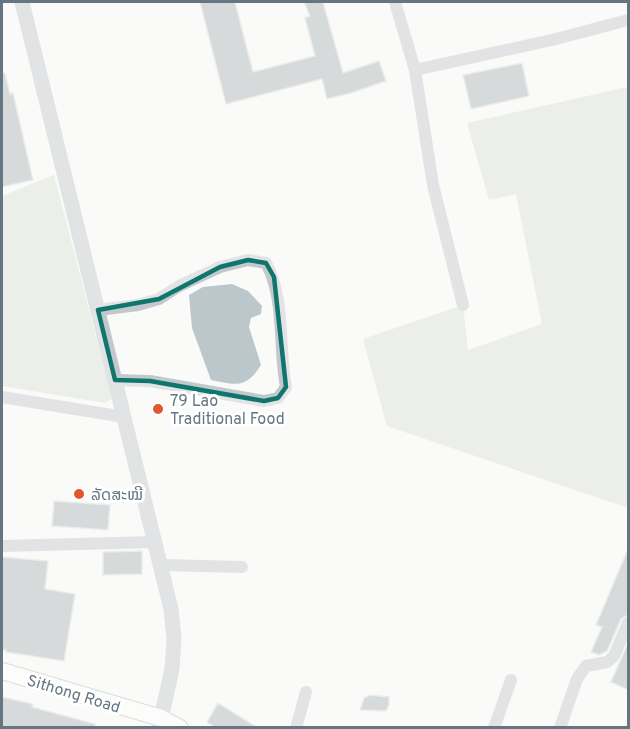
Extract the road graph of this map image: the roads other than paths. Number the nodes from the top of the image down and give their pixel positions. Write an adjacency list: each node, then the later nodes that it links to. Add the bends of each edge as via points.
1 (22, 2): 6 (street)
2 (395, 2): 4 (street)
3 (628, 20): 4 (street)
4 (415, 70): 5 (street, via 433,185)
5 (463, 305)
6 (98, 310): 7 (street); 7 (street, via 159,299 220,267 248,260 266,263 274,277 286,387 278,398 264,400 150,381)
7 (115, 380): 9 (street)
8 (2, 397): 9 (street)
9 (124, 417): 10 (street)
10 (154, 542): 11 (street); 12 (street)
11 (2, 546)
12 (162, 565): 13 (street); 18 (street, via 174,638 172,669)
13 (242, 567)
14 (628, 623): 22 (street, via 614,657 586,666)
15 (2, 671): 18 (main road, Sithong Road)
16 (512, 680): 21 (street)
17 (306, 692): 20 (street)
18 (160, 723): 19 (main road, Sithong Road)
19 (180, 728)
20 (296, 728)
21 (494, 728)
22 (560, 728)

